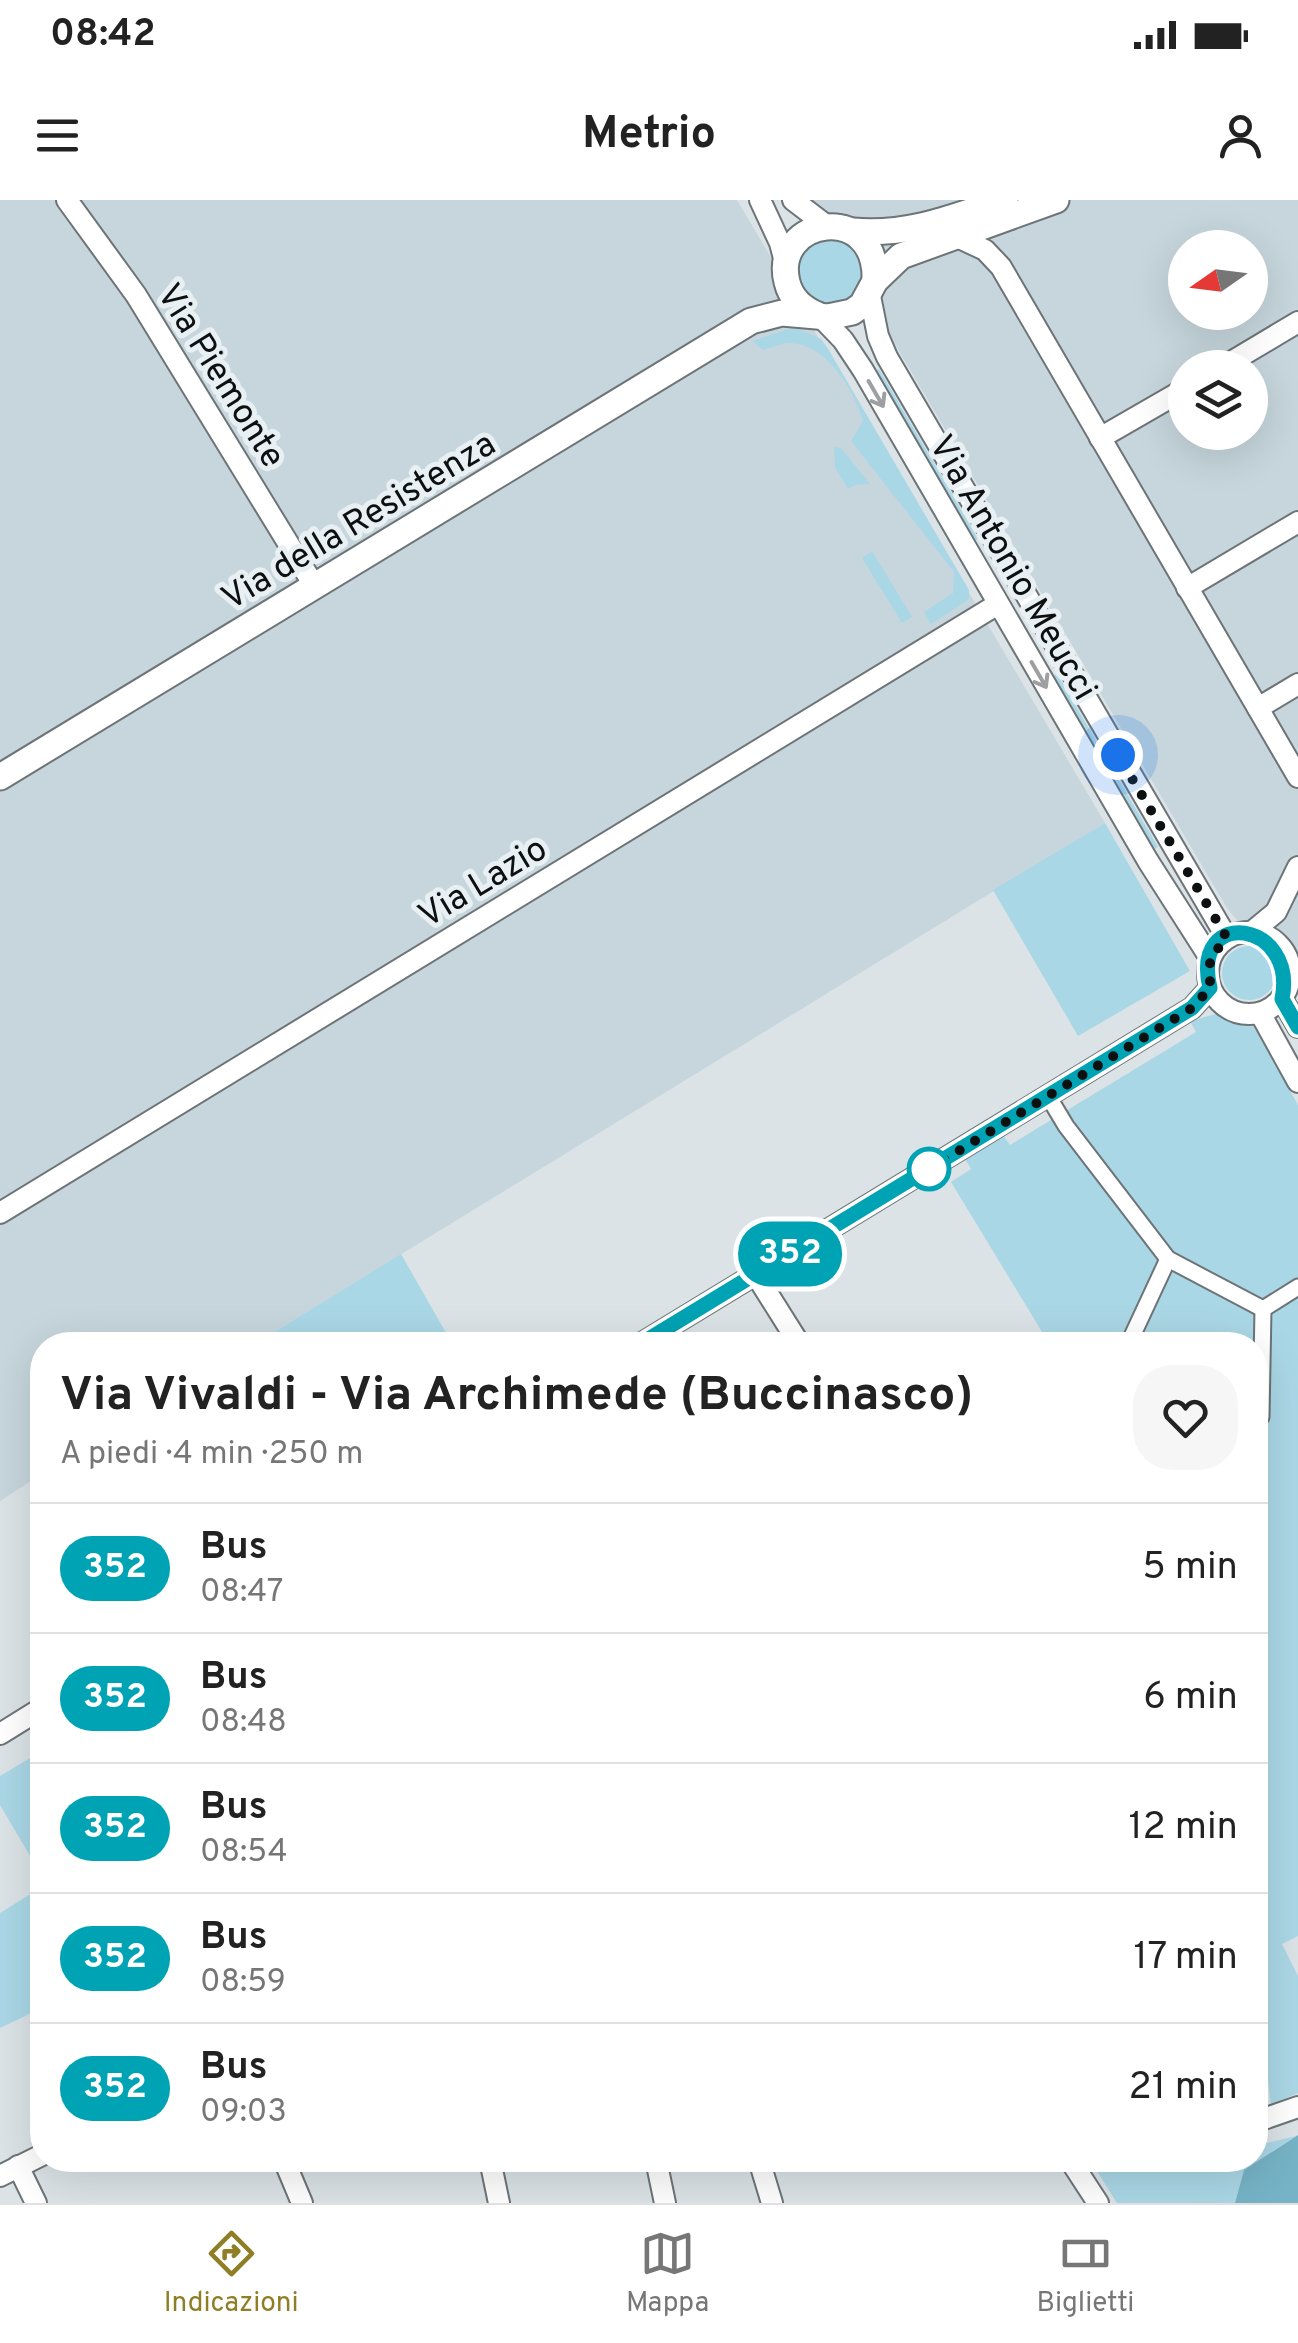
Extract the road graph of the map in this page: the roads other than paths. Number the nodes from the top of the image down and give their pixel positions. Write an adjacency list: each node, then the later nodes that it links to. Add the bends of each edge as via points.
1 (67, 200): 18 (street, Via Piemonte, via 136,296)
2 (760, 200): 8 (street)
3 (793, 200): 7 (street)
4 (1056, 200): 5 (street)
5 (1008, 208): 6 (street); 9 (street)
6 (951, 218): 7 (street, via 890,233); 9 (street); 10 (street)
7 (840, 228): 8 (street, via 814,229 796,242); 10 (street, via 872,250)
8 (786, 266): 11 (street, via 792,294); 12 (street, Via della Resistenza)
9 (1001, 267): 16 (street)
10 (872, 288): 11 (street, via 852,312); 28 (street, Via Antonio Meucci, via 886,357)
11 (819, 315): 12 (street, Via della Resistenza); 20 (street, Via Antonio Meucci, one-way to 20, via 862,370)
12 (751, 321): 18 (street, Via della Resistenza)
13 (1298, 322): 14 (street)
14 (1251, 350)
15 (1168, 398): 16 (street)
16 (1100, 438): 19 (street)
17 (1298, 522): 19 (street)
18 (315, 588): 23 (street, Via della Resistenza)
19 (1187, 588): 22 (street)
20 (998, 604): 30 (street, Via Antonio Meucci, one-way to 30); 37 (street, Via Lazio)
21 (1298, 684): 22 (street)
22 (1258, 708): 24 (street)
23 (0, 777)
24 (1298, 777)
25 (1298, 868): 26 (street)
26 (1285, 899): 27 (street); 29 (street)
27 (1253, 931): 28 (street); 29 (street)
28 (1227, 938): 30 (street)
29 (1283, 949): 32 (street, via 1291,974)
30 (1210, 958): 31 (street)
31 (1215, 995): 33 (street, via 1246,1014); 36 (street)
32 (1282, 999): 33 (street); 34 (street)
33 (1260, 1013): 35 (street)
34 (1298, 1027)
35 (1298, 1082)
36 (1048, 1096): 38 (street); 39 (street)
37 (0, 1212)
38 (1168, 1259): 41 (street); 44 (street)
39 (756, 1275): 42 (street); 43 (street)
40 (1298, 1287): 41 (street)
41 (1263, 1309): 45 (street)
42 (661, 1332)
43 (792, 1332)
44 (1134, 1332)
45 (1263, 1332)
46 (30, 1715): 47 (street)
47 (0, 1734)
48 (1298, 2107): 49 (street)
49 (1268, 2117)
50 (9, 2171): 56 (street)
51 (289, 2172): 57 (street)
52 (493, 2172): 58 (street)
53 (659, 2172): 59 (street)
54 (763, 2172): 60 (street)
55 (1078, 2172): 61 (street)
56 (36, 2203)
57 (302, 2203)
58 (499, 2203)
59 (665, 2203)
60 (772, 2203)
61 (1098, 2203)

